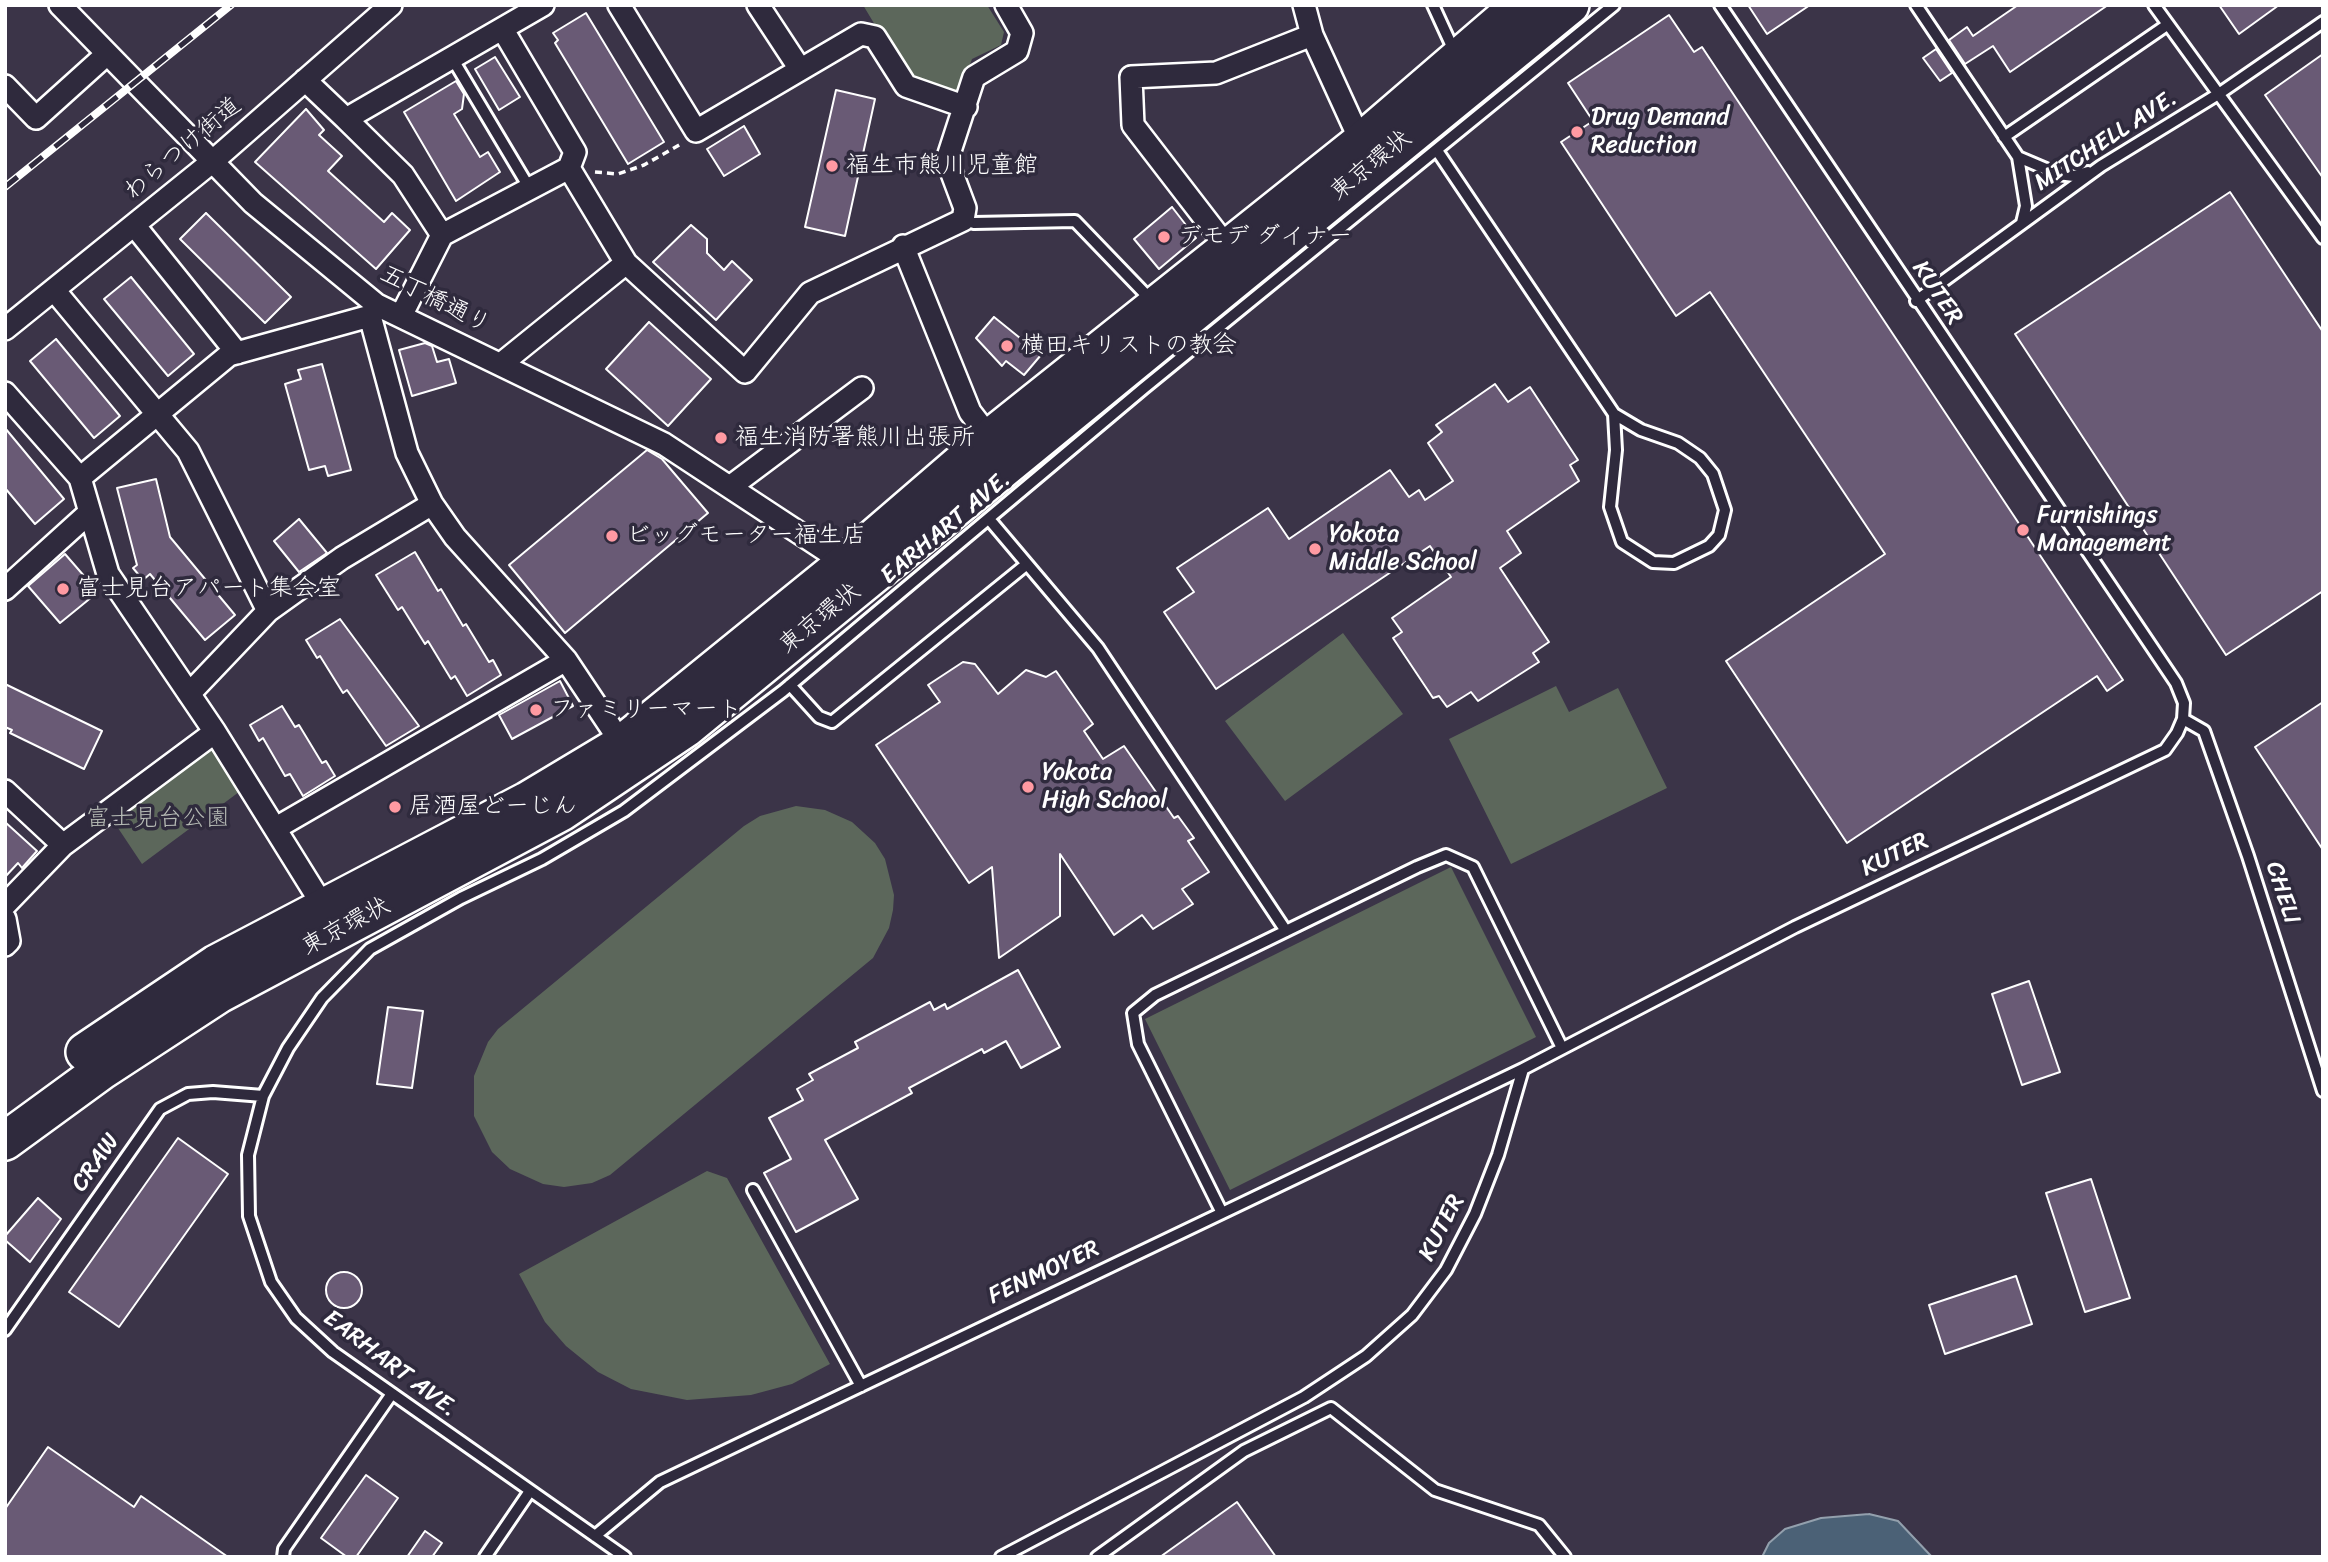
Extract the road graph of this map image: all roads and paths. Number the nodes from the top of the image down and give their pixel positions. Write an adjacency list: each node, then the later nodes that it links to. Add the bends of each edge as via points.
1 (391, 5): 23 (street, わらつけ街道)
2 (543, 5): 17 (street)
3 (619, 5): 28 (street)
4 (758, 5): 22 (street)
5 (1006, 5): 26 (street, via 1022,33 1017,51 974,77)
6 (1304, 5): 18 (street)
7 (1433, 5): 21 (lane)
8 (1520, 5): 21 (highway, 東京環状)
9 (1570, 5): 64 (highway, 東京環状)
10 (1614, 5): 31 (lane)
11 (1720, 5): 46 (lane, KUTER)
12 (1916, 5): 29 (lane)
13 (2154, 5): 16 (lane)
14 (67, 7): 19 (street, 五丁橋通り)
15 (2323, 22): 25 (lane, MITCHELL AVE.)
16 (2167, 25): 25 (lane); 29 (lane)
17 (503, 30): 20 (street); 34 (street, via 575,152)
18 (1312, 35): 30 (street); 43 (street, via 1216,73 1131,77 1133,125)
19 (107, 54): 24 (street, via 36,118); 33 (street, 五丁橋通り)
20 (452, 58): 27 (street); 36 (lane)
21 (1458, 59): 30 (highway, 東京環状)
22 (800, 69): 26 (street, via 860,34 875,37 906,86); 28 (street)
23 (305, 80): 27 (street); 33 (street, わらつけ街道)
24 (5, 86)
25 (2220, 93): 35 (lane, MITCHELL AVE.); 41 (lane)
26 (966, 107): 37 (street, via 947,160 965,208)
27 (346, 119): 40 (street, via 403,176)
28 (696, 131): 34 (path, via 644,165 618,174)
29 (2004, 137): 32 (lane)
30 (1361, 142): 43 (highway, 東京環状)
31 (1438, 152): 56 (lane); 62 (lane, EARHART AVE.)
32 (2018, 157): 35 (lane, via 2058,174); 38 (lane, via 2026,206)
33 (212, 161): 39 (street, わらつけ街道); 48 (street, 五丁橋通り)
34 (569, 168): 36 (street); 44 (street)
35 (2094, 171): 38 (lane, MITCHELL AVE.)
36 (530, 189): 40 (street)
37 (963, 219): 42 (street); 47 (lane, via 974,223 1075,221)
38 (2022, 223): 46 (lane, MITCHELL AVE.)
39 (134, 225): 45 (street, わらつけ街道); 51 (street)
40 (442, 235): 49 (street)
41 (2323, 238)
42 (903, 246): 44 (street, via 810,293 745,372); 57 (street, via 970,412)
43 (1227, 247): 47 (highway, 東京環状)
44 (626, 263): 52 (street)
45 (54, 290): 50 (street, わらつけ街道); 55 (street)
46 (1916, 301): 70 (lane, KUTER, via 2176,683 2184,703)
47 (1157, 306): 57 (highway, 東京環状)
48 (373, 310): 49 (street, 五丁橋通り); 51 (street); 60 (street, via 407,453)
49 (401, 316): 52 (street, 五丁橋通り)
50 (5, 329)
51 (237, 353): 55 (street)
52 (501, 364): 59 (street, 五丁橋通り, via 664,444)
53 (862, 388): 59 (street)
54 (5, 393): 58 (street)
55 (158, 414): 58 (street); 66 (street, via 188,451)
56 (1614, 414): 56 (lane, via 1678,443 1713,474 1726,510 1719,536 1709,547 1674,563 1653,562 1622,542 1610,507 1616,450)
57 (990, 438): 64 (highway, 東京環状)
58 (80, 478): 61 (street)
59 (730, 487): 64 (street, 五丁橋通り)
60 (432, 505): 66 (street, via 342,558); 67 (street)
61 (90, 512): 65 (street); 69 (street, via 108,574)
62 (989, 519): 63 (lane); 68 (lane, EARHART AVE.)
63 (1027, 564): 68 (lane, via 832,722 819,717); 79 (lane, via 1098,648)
64 (854, 574): 72 (highway, 東京環状); 86 (highway, 東京環状, via 686,728 607,784 219,994)
65 (5, 589)
66 (268, 611): 69 (street)
67 (566, 660): 72 (street); 74 (street)
68 (790, 685): 84 (lane, EARHART AVE., via 624,811 370,949 321,998)
69 (189, 694): 71 (street)
70 (2183, 719): 81 (lane, KUTER, via 2165,750 1795,927); 83 (lane, CHELI, via 2204,731)
71 (215, 732): 74 (street); 75 (street)
72 (622, 744): 77 (highway, 東京環状, via 527,802)
73 (5, 791): 75 (street)
74 (276, 828): 77 (street)
75 (63, 845): 76 (street)
76 (5, 905)
77 (324, 909): 85 (highway, 東京環状, via 216,964)
78 (5, 919): 80 (street, via 9,941)
79 (1286, 932): 81 (lane, via 1446,855 1473,867); 88 (lane, via 1156,995 1133,1013 1138,1044)
80 (5, 945)
81 (1562, 1048): 82 (lane, KUTER)
82 (1523, 1069): 88 (lane, FENMOYER); 97 (lane, KUTER, via 1475,1214 1446,1270 1412,1315 1366,1356 1304,1397)
83 (2323, 1091)
84 (263, 1096): 89 (lane, CRAW, via 188,1094 160,1109); 91 (lane, EARHART AVE., via 248,1155 249,1216 271,1282 296,1318)
85 (5, 1110)
86 (5, 1141)
87 (753, 1190): 90 (lane)
88 (1222, 1213): 90 (lane, FENMOYER)
89 (5, 1330)
90 (861, 1386): 93 (lane, FENMOYER, via 660,1482)
91 (391, 1395): 92 (lane, EARHART AVE.); 94 (lane, via 284,1549)
92 (530, 1491): 93 (lane, EARHART AVE.); 95 (lane)
93 (595, 1536): 96 (lane, EARHART AVE.)
94 (283, 1557)
95 (485, 1557)
96 (625, 1557)
97 (1001, 1557)
98 (1097, 1557): 99 (lane, via 1244,1451 1331,1408 1435,1490 1539,1525)
99 (1565, 1557)

